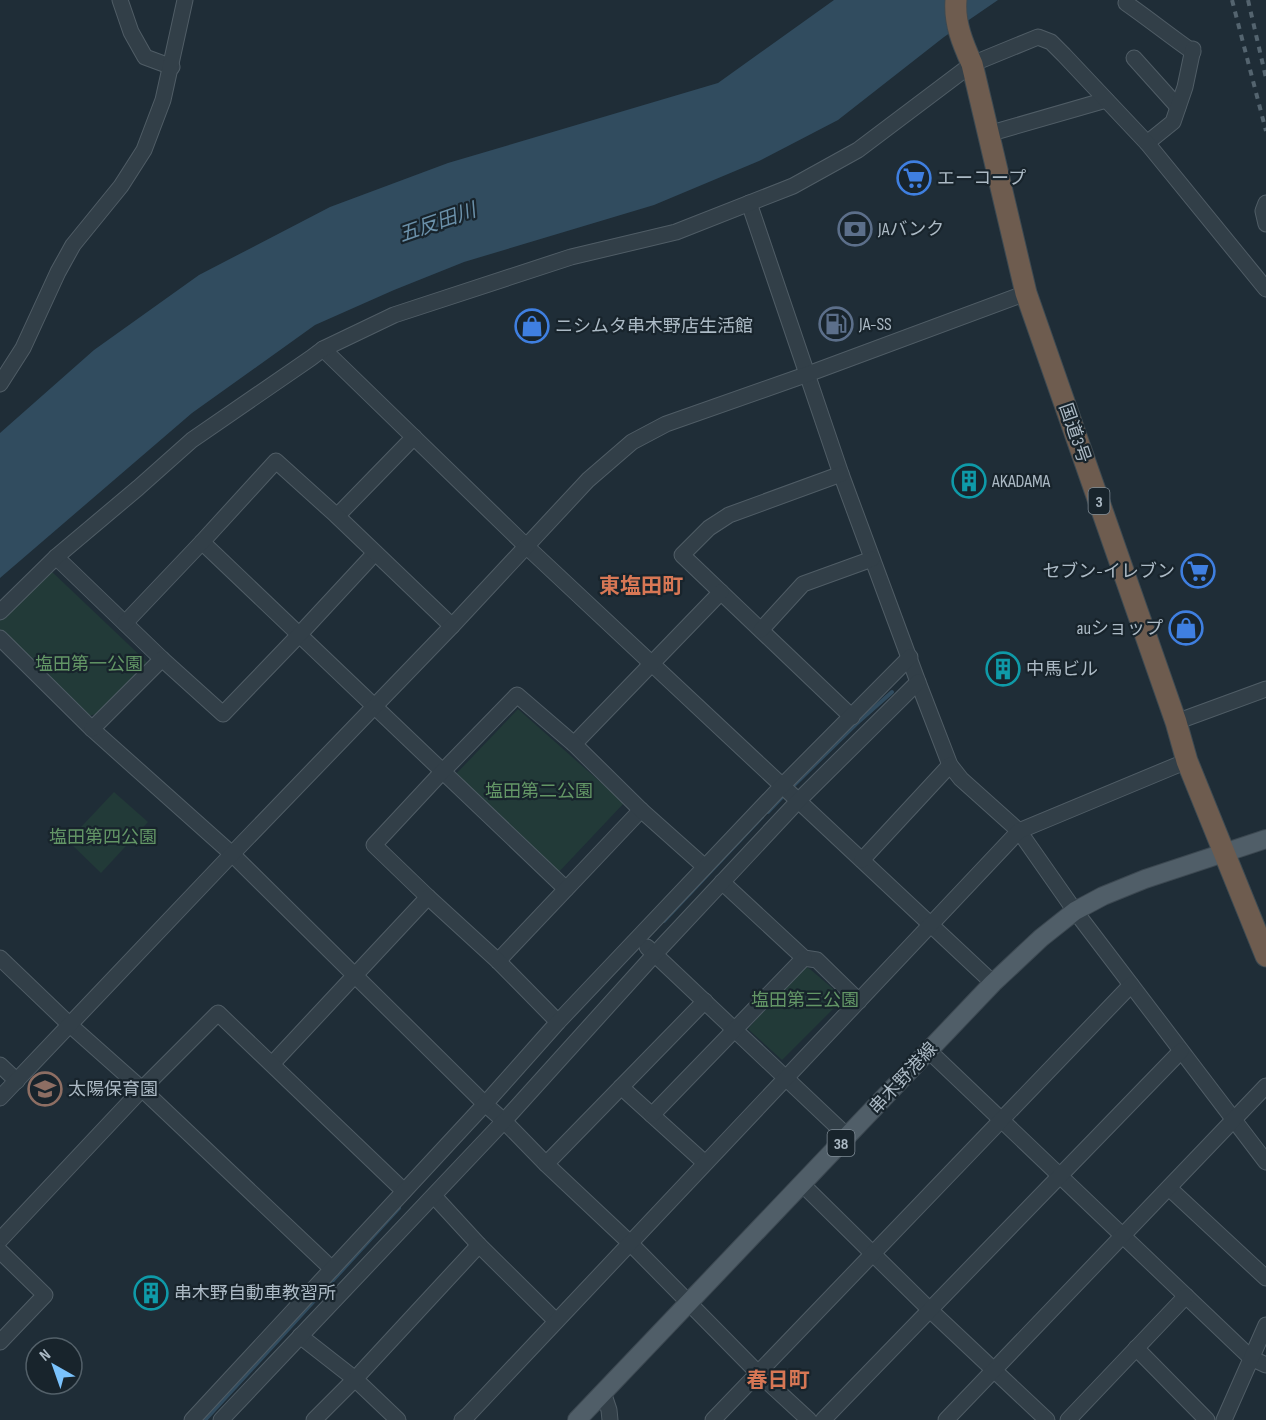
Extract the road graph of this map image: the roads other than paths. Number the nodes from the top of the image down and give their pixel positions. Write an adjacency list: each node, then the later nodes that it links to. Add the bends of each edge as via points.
1 (120, 0): 7 (street, via 145,57)
2 (185, 0): 7 (street)
3 (956, 0): 6 (highway, 国道3号 / 3, via 960,37)
4 (1126, 3): 9 (street, via 1193,50)
5 (1134, 58): 9 (street)
6 (972, 64): 8 (street, via 1038,37 1050,42); 10 (highway, 国道3号 / 3); 12 (street, via 858,150 793,186)
7 (172, 66): 19 (street, via 164,100 144,150 121,186 73,245 23,348)
8 (1107, 100): 10 (street); 11 (street)
9 (1178, 107): 11 (street, via 1173,122)
10 (988, 134): 16 (highway, 国道3号 / 3)
11 (1147, 143): 15 (street)
12 (749, 203): 17 (street, via 676,232 570,257 394,315); 18 (street)
13 (1266, 203): 14 (street)
14 (1266, 224)
15 (1266, 290)
16 (1026, 292): 18 (street); 42 (highway, 国道3号 / 3)
17 (323, 349): 20 (street); 26 (street, via 192,440)
18 (808, 374): 21 (street); 24 (street, via 666,424 632,442 588,480)
19 (0, 384)
20 (414, 437): 22 (street); 24 (street)
21 (842, 474): 27 (street); 28 (street, via 729,515 709,528 682,555)
22 (337, 516): 23 (street, via 276,461); 25 (street)
23 (202, 543): 30 (street); 33 (street)
24 (526, 546): 31 (street); 37 (street)
25 (375, 553): 31 (street); 33 (street)
26 (56, 557): 29 (street); 30 (street)
27 (872, 559): 32 (street, via 803,584); 35 (street)
28 (721, 592): 32 (street); 37 (street)
29 (0, 612)
30 (124, 623): 36 (street)
31 (452, 626): 40 (street)
32 (761, 630): 41 (street)
33 (299, 635): 36 (street, via 223,714); 40 (street)
34 (0, 638): 43 (street)
35 (910, 657): 38 (street); 41 (street)
36 (162, 659): 43 (street)
37 (652, 663): 44 (street); 48 (street)
38 (918, 682): 46 (street); 49 (street)
39 (1266, 689): 42 (street)
40 (374, 708): 47 (street); 54 (street)
41 (852, 717): 48 (street)
42 (1176, 723): 45 (highway, 国道3号 / 3)
43 (92, 729): 54 (street)
44 (574, 744): 47 (street, via 517,695); 50 (street)
45 (1187, 761): 51 (street); 53 (highway, 国道3号 / 3)
46 (950, 765): 51 (street); 55 (street)
47 (442, 772): 58 (street); 59 (street, via 374,845)
48 (782, 786): 49 (street); 56 (street)
49 (799, 800): 55 (street); 57 (street)
50 (641, 810): 56 (street); 58 (street)
51 (1019, 831): 60 (street); 61 (street)
52 (1266, 839): 53 (main road, 串木野港線)
53 (1225, 853): 60 (main road, 串木野港線 / 38, via 1145,879); 63 (highway, 国道3号 / 3)
54 (232, 854): 68 (street); 74 (street)
55 (862, 860): 61 (street)
56 (705, 867): 62 (street)
57 (722, 882): 64 (street); 66 (street)
58 (566, 889): 67 (street)
59 (428, 897): 67 (street); 68 (street)
60 (1075, 911): 69 (main road, 串木野港線 / 38); 70 (street)
61 (931, 925): 69 (street); 72 (street)
62 (638, 938): 64 (street); 73 (street)
63 (1265, 953)
64 (654, 955): 71 (street); 90 (street)
65 (0, 958): 74 (street)
66 (804, 958): 72 (street, via 817,960); 75 (street)
67 (498, 961): 73 (street)
68 (356, 975): 78 (street); 86 (street)
69 (993, 983): 76 (main road, 串木野港線 / 38)
70 (1131, 985): 77 (street); 88 (street)
71 (705, 1001): 75 (street); 83 (street)
72 (859, 1001): 80 (street)
73 (558, 1022): 86 (street)
74 (70, 1025): 81 (street); 84 (street)
75 (735, 1029): 80 (street); 87 (street)
76 (929, 1050): 88 (street); 91 (main road, 串木野港線 / 38)
77 (1181, 1051): 89 (street); 95 (street)
78 (272, 1064): 84 (street, via 218,1013); 98 (street)
79 (0, 1065): 81 (street)
80 (786, 1078): 91 (street); 93 (street)
81 (17, 1081): 85 (street)
82 (1266, 1086): 89 (street)
83 (621, 1087): 87 (street); 94 (street)
84 (142, 1089): 101 (street); 106 (street)
85 (0, 1098)
86 (485, 1104): 90 (street); 98 (street)
87 (652, 1115): 93 (street)
88 (1002, 1120): 95 (street); 105 (street)
89 (1234, 1120): 92 (street); 97 (street)
90 (504, 1121): 94 (street); 99 (street)
91 (847, 1136): 96 (main road, 串木野港線 / 38)
92 (1266, 1162)
93 (705, 1163): 102 (street)
94 (546, 1164): 102 (street)
95 (1060, 1176): 100 (street); 110 (street)
96 (802, 1184): 105 (street); 109 (main road, 串木野港線 / 38)
97 (1169, 1188): 100 (street); 107 (street)
98 (404, 1191): 106 (street)
99 (434, 1196): 103 (street); 113 (street)
100 (1123, 1236): 108 (street); 118 (street)
101 (0, 1240)
102 (630, 1244): 109 (street); 111 (street)
103 (479, 1245): 111 (street); 120 (street)
104 (0, 1251): 114 (street, via 45,1294)
105 (873, 1254): 110 (street); 119 (street)
106 (332, 1269): 122 (street)
107 (1266, 1278)
108 (1186, 1296): 115 (street); 116 (street)
109 (687, 1303): 119 (street); 121 (main road, 串木野港線 / 38)
110 (930, 1310): 118 (street); 131 (street)
111 (556, 1321): 126 (street)
112 (1266, 1325): 116 (street)
113 (300, 1336): 120 (street); 123 (street)
114 (0, 1342)
115 (1136, 1348): 134 (street); 135 (street)
116 (1251, 1358): 117 (street); 136 (street)
117 (1266, 1365)
118 (993, 1370): 132 (street); 133 (street)
119 (758, 1373): 129 (street); 130 (street)
120 (355, 1379): 124 (street); 125 (street)
121 (603, 1392): 127 (main road, 串木野港線 / 38); 128 (street)
122 (192, 1420)
123 (221, 1420)
124 (314, 1420)
125 (398, 1420)
126 (462, 1420)
127 (577, 1420)
128 (610, 1420)
129 (713, 1420)
130 (809, 1420)
131 (823, 1420)
132 (946, 1420)
133 (1047, 1420)
134 (1068, 1420)
135 (1207, 1420)
136 (1224, 1420)

